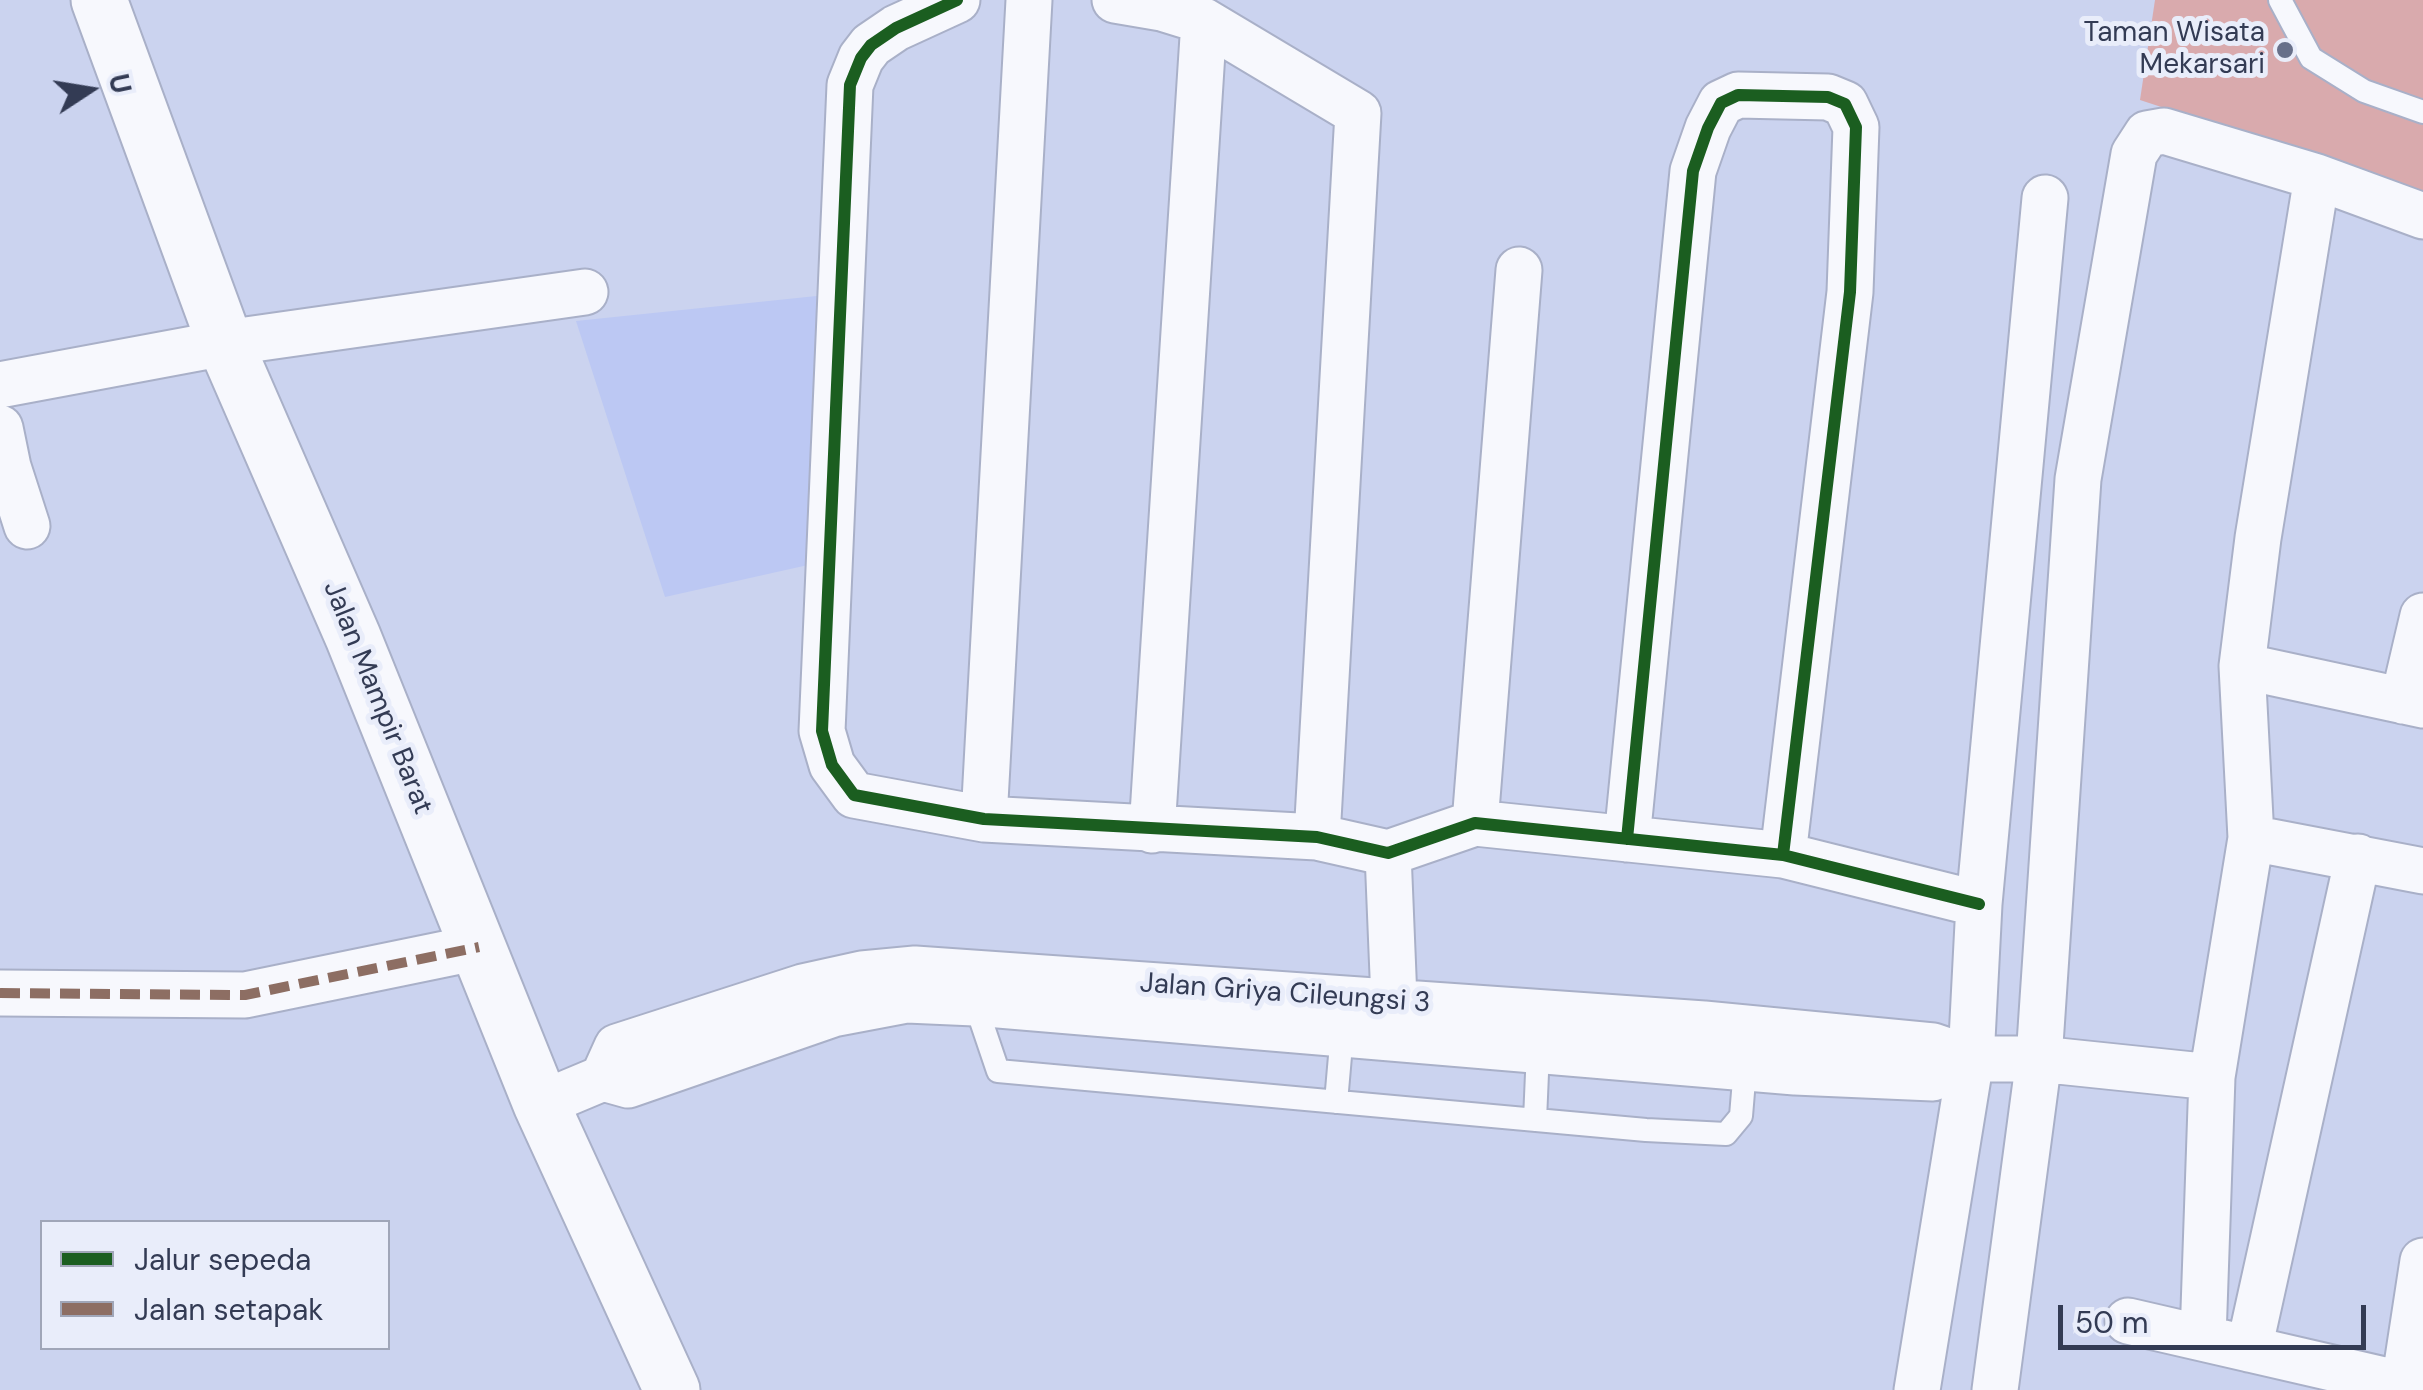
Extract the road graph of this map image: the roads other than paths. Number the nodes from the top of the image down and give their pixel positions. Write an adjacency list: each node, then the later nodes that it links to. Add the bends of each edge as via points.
1 (99, 0): 13 (street, Jalan Mampir Barat)
2 (957, 0): 20 (street, via 871,45 850,85 822,731 832,765 854,795)
3 (1028, 0): 20 (street)
4 (1115, 0): 6 (street)
5 (2280, 0): 7 (lane, via 2311,58 2364,91)
6 (1204, 21): 22 (street); 23 (street, via 1358,113)
7 (2423, 112)
8 (2316, 178): 10 (street); 18 (street); 37 (street, via 2164,130 2147,134 2134,154 2078,479)
9 (2044, 198): 30 (street)
10 (2423, 216)
11 (1518, 270): 21 (street)
12 (584, 292): 13 (street)
13 (225, 342): 14 (street); 31 (street, Jalan Mampir Barat)
14 (0, 384)
15 (0, 428): 16 (street)
16 (27, 526)
17 (2423, 616): 19 (street)
18 (2242, 666): 19 (street); 24 (street)
19 (2413, 703)
20 (984, 819): 22 (street)
21 (1475, 823): 25 (street); 26 (street)
22 (1152, 830): 23 (street)
23 (1318, 837): 26 (street)
24 (2251, 838): 28 (street); 39 (street)
25 (1627, 839): 27 (street); 27 (street, via 1693,171 1721,103 1738,96 1828,97 1845,104 1856,127 1850,292)
26 (1388, 853): 34 (street)
27 (1782, 855): 30 (street)
28 (2358, 858): 29 (street); 46 (street)
29 (2423, 872)
30 (1979, 904): 37 (street)
31 (478, 947): 33 (street, via 245,995); 41 (street, Jalan Mampir Barat)
32 (976, 988): 35 (street, Jalan Griya Cileungsi 3); 40 (lane, via 998,1072); 41 (street, Jalan Griya Cileungsi 3, via 915,969 803,987 616,1047 603,1078)
33 (0, 993)
34 (1394, 1000): 35 (street, Jalan Griya Cileungsi 3); 37 (street, Jalan Griya Cileungsi 3, via 1934,1046)
35 (1344, 1015): 36 (street); 40 (lane)
36 (1538, 1050): 38 (street); 42 (lane)
37 (2008, 1059): 38 (street, via 1933,1078); 39 (street, Jalan Griya Cileungsi 3); 49 (street); 50 (street)
38 (1745, 1068): 42 (lane, via 1742,1116 1726,1134)
39 (2212, 1076): 45 (street)
40 (1336, 1102): 42 (lane)
41 (541, 1104): 48 (street, Jalan Mampir Barat)
42 (1534, 1120)
43 (2423, 1261): 47 (street)
44 (2128, 1321): 45 (street)
45 (2204, 1338): 46 (street)
46 (2249, 1349): 47 (street)
47 (2414, 1387)
48 (672, 1390)
49 (1916, 1390)
50 (1995, 1390)

